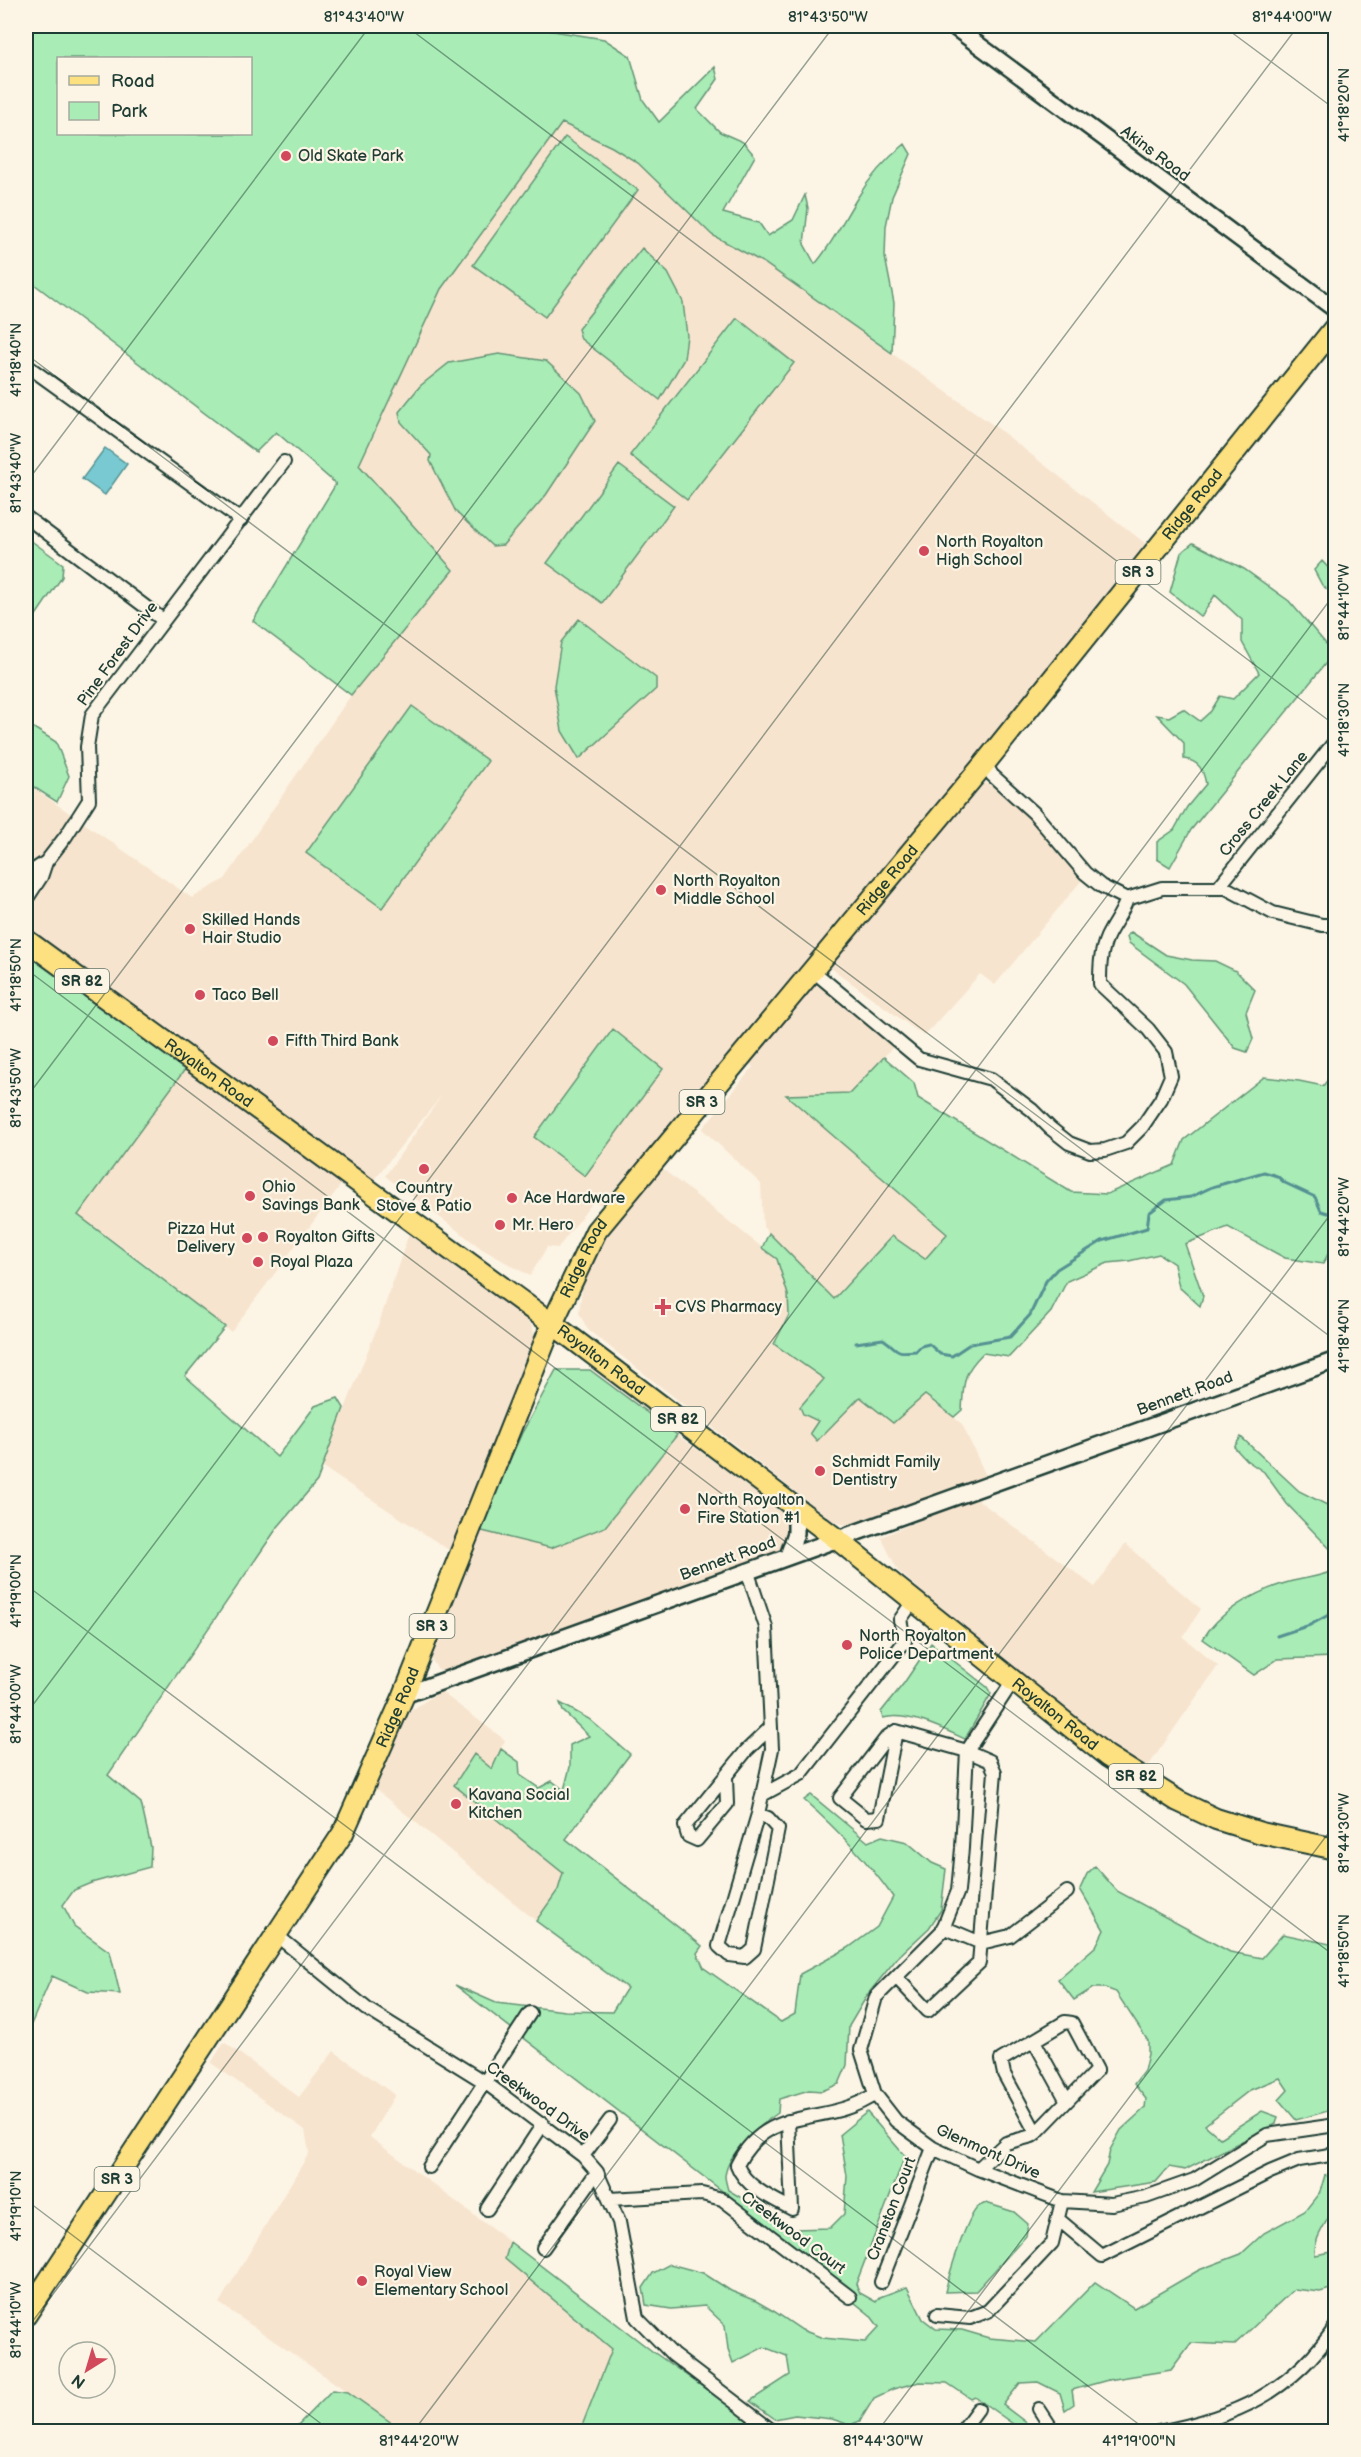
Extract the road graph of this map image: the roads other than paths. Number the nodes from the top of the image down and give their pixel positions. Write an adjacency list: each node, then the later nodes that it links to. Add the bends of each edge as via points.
1 (953, 26): 2 (street, Akins Road)
2 (1335, 310)
3 (1335, 326): 10 (main road, Ridge Road / SR 3)
4 (26, 365): 7 (street)
5 (284, 462): 7 (street, Pine Forest Drive)
6 (26, 517): 8 (street)
7 (241, 520): 8 (street, Pine Forest Drive)
8 (163, 620): 11 (street, Pine Forest Drive, via 92,715 87,747 89,800)
9 (1335, 740): 13 (street, Cross Creek Lane)
10 (985, 763): 14 (street, via 1085,873); 18 (main road, Ridge Road / SR 3)
11 (46, 862): 12 (street, Pine Forest Drive); 15 (street)
12 (26, 880)
13 (1218, 888): 14 (street, via 1162,888); 16 (street, via 1226,888 1273,913)
14 (1127, 899): 18 (street, via 1099,962 1100,984 1148,1029 1166,1052 1172,1076 1142,1127 1126,1143 1105,1150 1069,1143 991,1079 919,1059)
15 (26, 900)
16 (1335, 925)
17 (26, 940): 19 (main road, Royalton Road / SR 82)
18 (812, 970): 19 (main road, Ridge Road / SR 3, via 596,1231)
19 (552, 1324): 21 (main road, Royalton Road / SR 82); 27 (main road, Ridge Road / SR 3)
20 (1335, 1360): 22 (street, Bennett Road)
21 (796, 1509): 22 (main road, Royalton Road / SR 82); 23 (street, via 796,1533)
22 (837, 1540): 23 (street, Bennett Road); 25 (main road, Royalton Road / SR 82)
23 (788, 1556): 24 (street, Bennett Road)
24 (747, 1570): 27 (street, Bennett Road); 28 (street, via 766,1627)
25 (914, 1600): 26 (main road, Royalton Road / SR 82); 32 (street, via 900,1620 905,1641 801,1774)
26 (1013, 1681): 30 (street); 34 (main road, Royalton Road / SR 82, via 1107,1756 1178,1801 1216,1819 1261,1833)
27 (404, 1695): 37 (main road, Ridge Road / SR 3, via 343,1833)
28 (771, 1726): 31 (street); 32 (street, via 772,1749)
29 (896, 1731): 29 (street, via 887,1737 840,1798 866,1819 879,1818); 30 (street)
30 (967, 1750): 36 (street, Glenmont Drive, via 958,1891); 38 (street, via 990,1761 995,1772)
31 (726, 1778): 31 (street, via 686,1826 688,1836 697,1840 727,1804)
32 (764, 1794): 33 (street)
33 (758, 1814): 33 (street, via 719,1946 729,1956 745,1957 754,1949 778,1829)
34 (1335, 1849)
35 (1067, 1892): 38 (street, via 1010,1936)
36 (943, 1927): 38 (street); 39 (street, Glenmont Drive)
37 (275, 1934): 42 (street, Creekwood Drive, via 367,2009); 63 (main road, Ridge Road / SR 3)
38 (981, 1943): 39 (street, via 979,1963 928,2011)
39 (896, 1977): 43 (street, Glenmont Drive, via 876,1997 861,2049)
40 (530, 2013): 42 (street)
41 (1034, 2041): 44 (street); 44 (street, via 1065,2022 1072,2023 1097,2070); 49 (street, via 1001,2060 1004,2074)
42 (486, 2083): 47 (street, Creekwood Drive); 53 (street)
43 (875, 2094): 46 (street, via 858,2106); 50 (street, Glenmont Drive, via 896,2121)
44 (1067, 2101): 49 (street)
45 (610, 2120): 52 (street)
46 (788, 2121): 46 (street, via 758,2136 737,2165 741,2175 792,2209)
47 (543, 2124): 52 (street, Creekwood Drive); 58 (street)
48 (1335, 2126): 57 (street, Glenmont Drive, via 1267,2135 1194,2180 1146,2197 1112,2204)
49 (1036, 2133): 54 (street, via 1006,2143)
50 (933, 2148): 54 (street, Glenmont Drive); 61 (street, Cranston Court)
51 (1335, 2154): 59 (street, via 1299,2160 1270,2172 1102,2256)
52 (583, 2156): 55 (street, Creekwood Drive)
53 (429, 2167)
54 (978, 2169): 57 (street, Glenmont Drive)
55 (597, 2172): 56 (street, Creekwood Drive); 60 (street)
56 (609, 2199): 62 (street, Creekwood Court, via 702,2194 722,2199); 68 (street, Creekwood Drive, via 619,2222 637,2318 672,2355)
57 (1062, 2202): 59 (street)
58 (487, 2209)
59 (1058, 2219): 64 (street, via 1052,2243 988,2311 970,2318)
60 (543, 2248)
61 (882, 2282)
62 (850, 2297)
63 (26, 2315)
64 (937, 2315)
65 (1335, 2326): 71 (street, via 1321,2349 1296,2375 1258,2400 1217,2418)
66 (978, 2409): 69 (street)
67 (1039, 2409): 70 (street)
68 (774, 2432)
69 (961, 2432)
70 (1054, 2432)
71 (1158, 2432)

